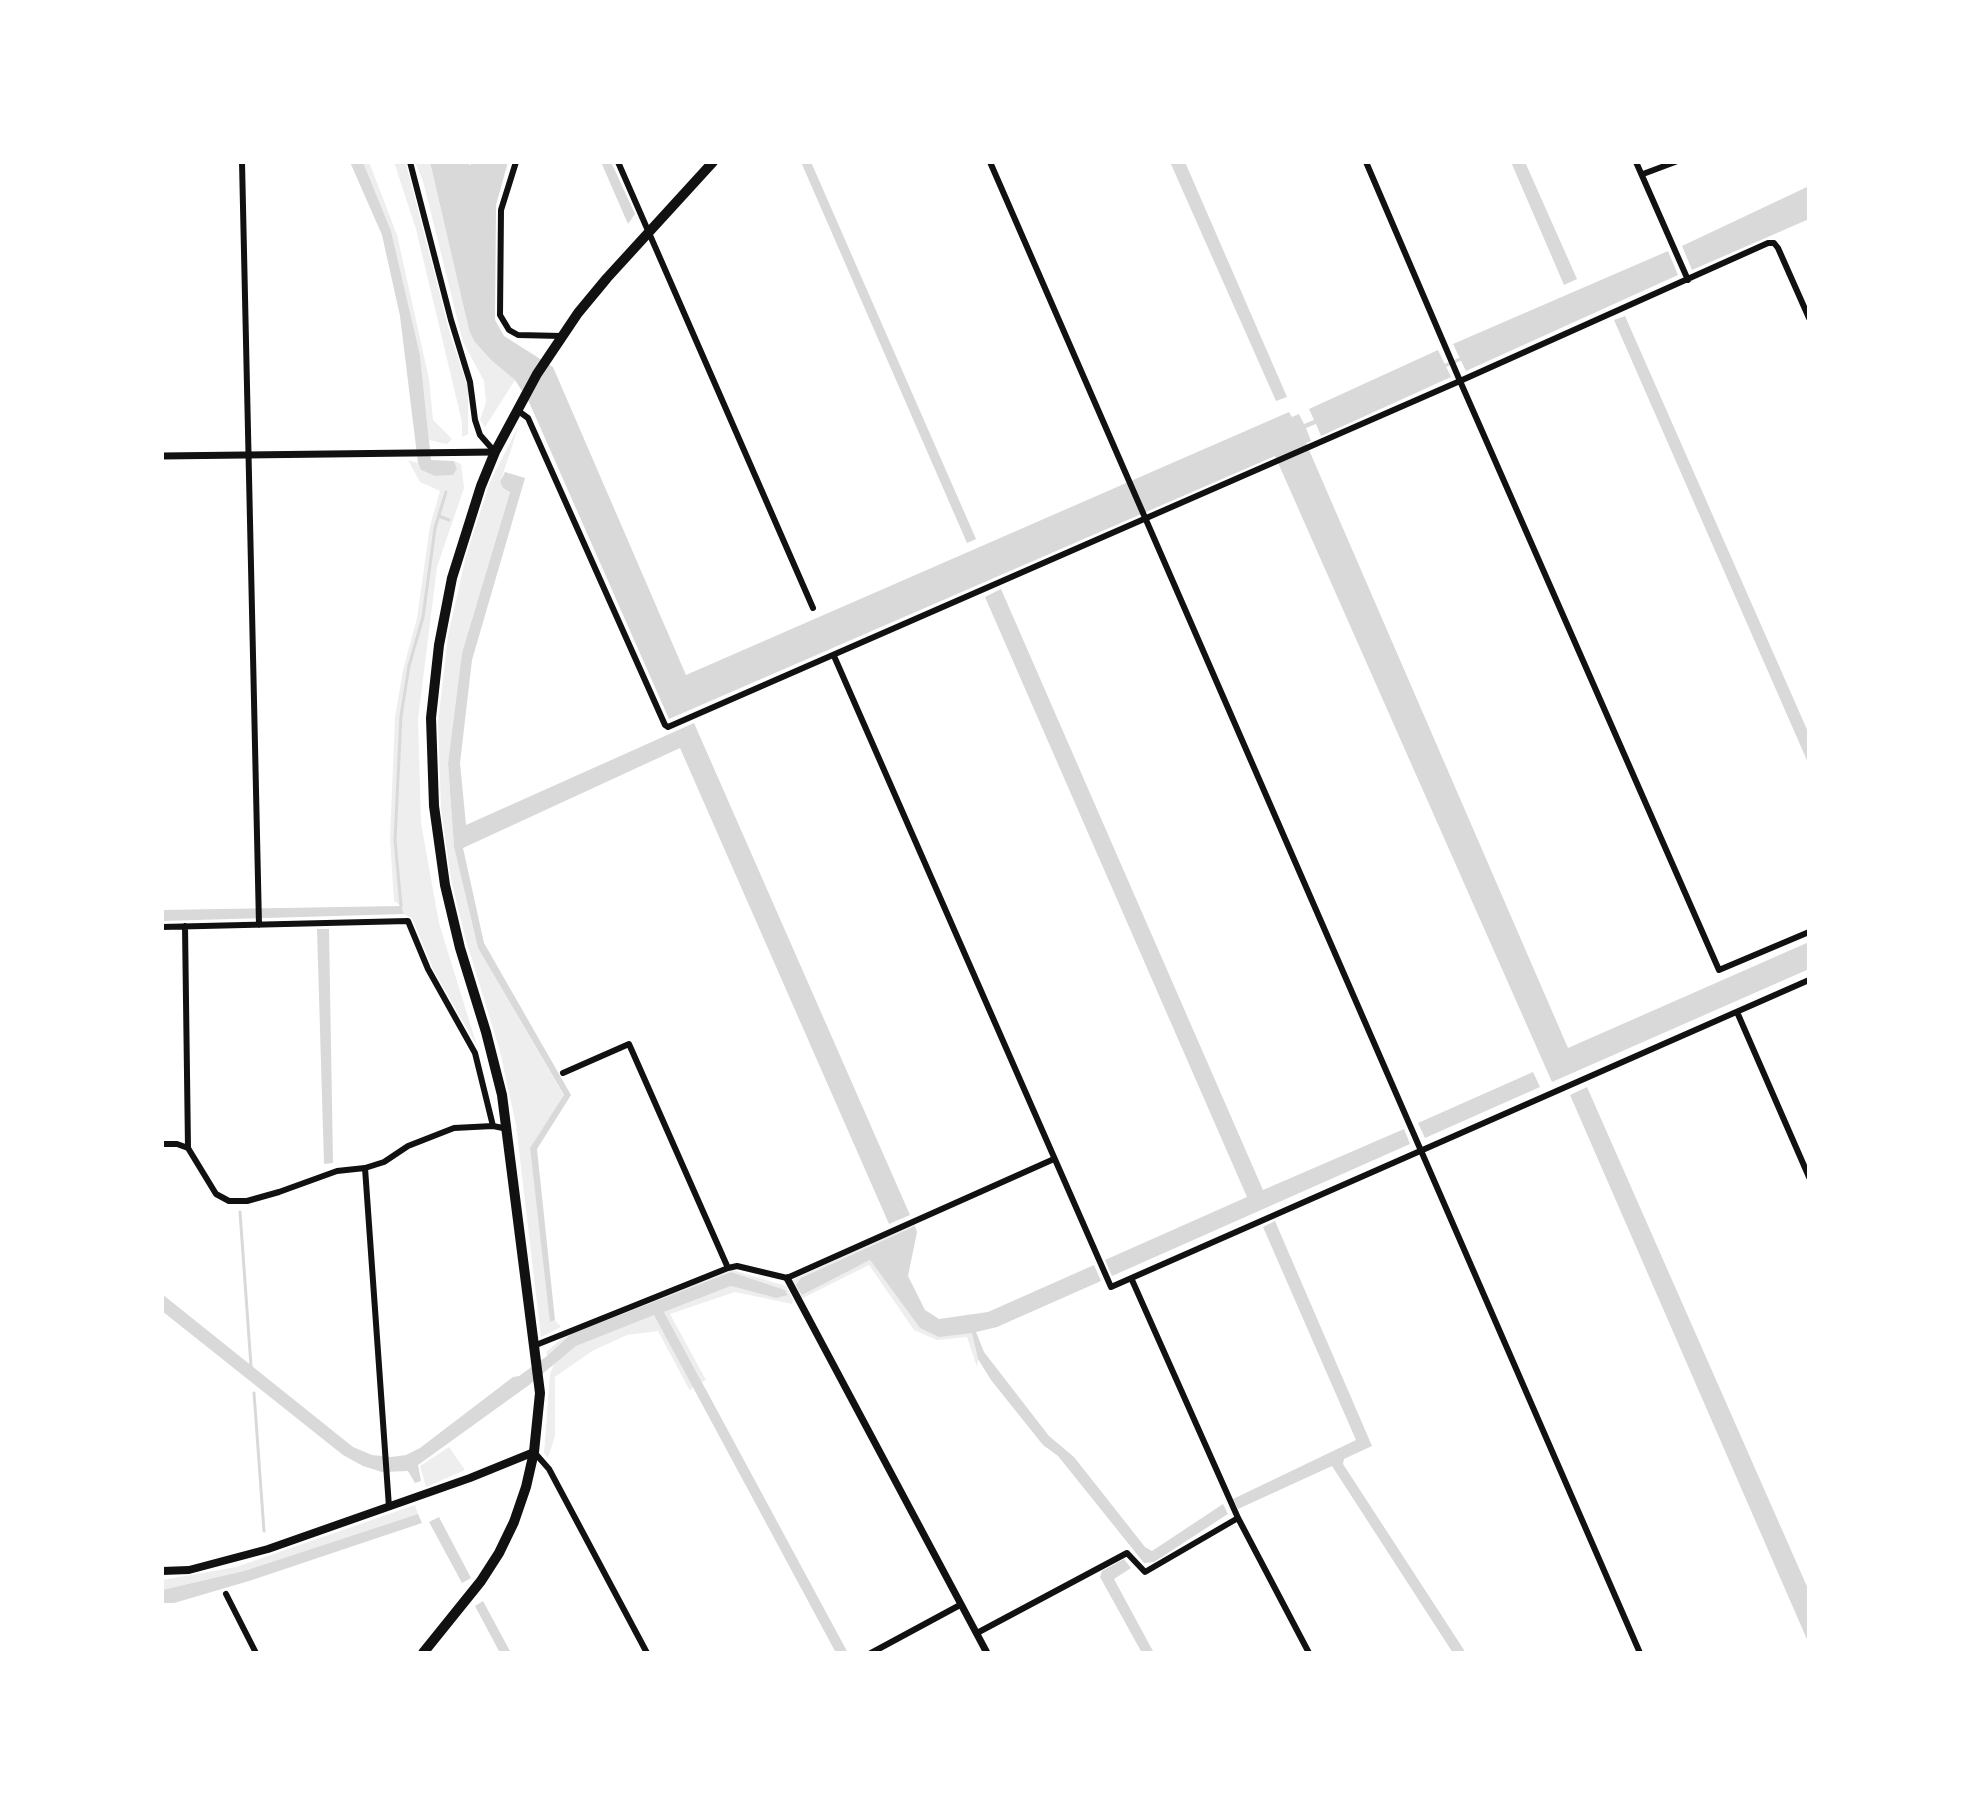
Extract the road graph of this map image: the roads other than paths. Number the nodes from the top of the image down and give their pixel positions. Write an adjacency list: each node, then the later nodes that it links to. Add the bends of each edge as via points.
1 (242, 162): 18 (street)
2 (410, 162): 17 (street, via 470,382 475,420)
3 (516, 162): 14 (street, via 501,210 500,315 518,335)
4 (618, 162): 11 (street)
5 (713, 162): 11 (highway)
6 (990, 162): 20 (street)
7 (1366, 162): 15 (street)
8 (1636, 162): 10 (street)
9 (1675, 162): 10 (street)
10 (1643, 174): 12 (street)
11 (649, 233): 14 (highway); 21 (street)
12 (1688, 280): 13 (street, via 1774,243); 15 (street)
13 (1809, 318)
14 (562, 336): 16 (highway)
15 (1460, 381): 20 (street); 26 (street, via 1719,970)
16 (518, 407): 17 (highway); 22 (street, via 528,418 665,725)
17 (495, 452): 18 (street); 31 (highway, via 452,578 431,718 434,806 445,885)
18 (248, 455): 19 (street); 23 (street)
19 (162, 456)
20 (1144, 517): 22 (street); 34 (street)
21 (813, 608)
22 (834, 656): 35 (street)
23 (259, 925): 24 (street); 30 (street, via 408,921 475,1053)
24 (185, 926): 25 (street); 33 (street)
25 (162, 927)
26 (1809, 932)
27 (1809, 980): 28 (street)
28 (1737, 1012): 34 (street); 37 (street)
29 (563, 1073): 38 (street, via 629,1044)
30 (493, 1126): 31 (street); 36 (street, via 454,1128)
31 (508, 1129): 41 (highway)
32 (162, 1144): 33 (street)
33 (188, 1148): 36 (street, via 205,1180 229,1201 247,1201 337,1171)
34 (1422, 1151): 40 (street); 55 (street)
35 (1054, 1159): 39 (street); 40 (street, via 1111,1287)
36 (365, 1168): 43 (street)
37 (1809, 1177)
38 (728, 1268): 39 (street); 41 (street)
39 (787, 1278): 47 (street)
40 (1132, 1280): 44 (street)
41 (536, 1345): 42 (highway, via 540,1393)
42 (534, 1452): 43 (main road); 50 (highway, via 499,1553); 51 (street, via 549,1469)
43 (389, 1507): 45 (main road, via 219,1563)
44 (1238, 1518): 48 (street, via 1145,1572 1127,1553); 54 (street)
45 (162, 1571)
46 (226, 1594): 49 (street)
47 (960, 1605): 48 (street); 52 (street)
48 (977, 1633): 53 (street)
49 (256, 1653)
50 (423, 1653)
51 (647, 1653)
52 (871, 1653)
53 (987, 1653)
54 (1309, 1653)
55 (1640, 1653)

